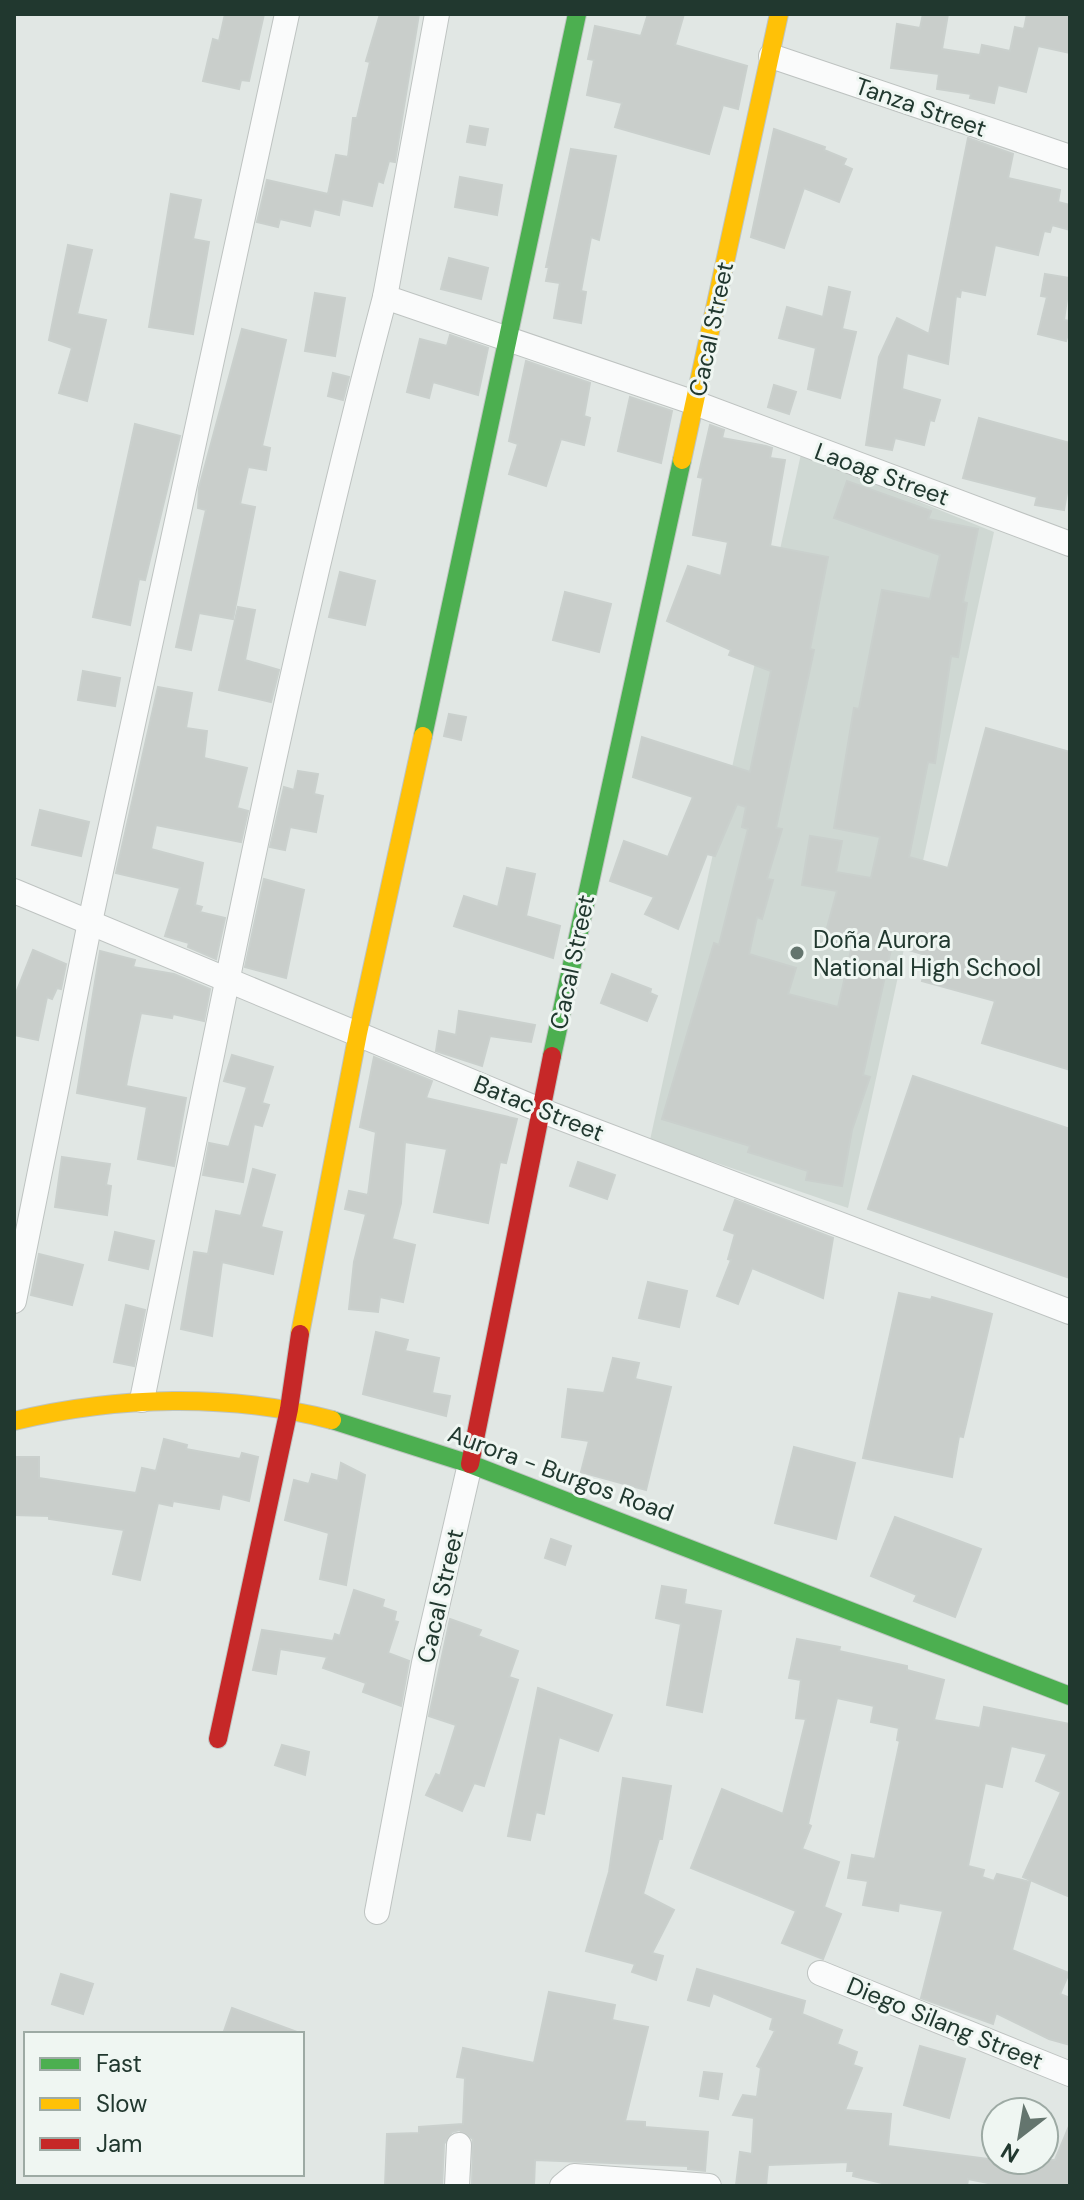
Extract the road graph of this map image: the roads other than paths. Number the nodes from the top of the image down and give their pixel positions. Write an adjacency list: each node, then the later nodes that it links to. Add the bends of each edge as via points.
1 (287, 14): 12 (street)
2 (437, 14): 7 (street)
3 (577, 14): 8 (street)
4 (779, 14): 5 (street, Cacal Street)
5 (771, 56): 6 (street, Tanza Street); 9 (street, Cacal Street)
6 (1069, 151)
7 (385, 297): 8 (street, Laoag Street); 13 (street)
8 (510, 341): 9 (street, Laoag Street); 14 (street)
9 (695, 403): 10 (street, Laoag Street); 15 (street, Cacal Street)
10 (1070, 544)
11 (14, 891): 12 (street, Batac Street)
12 (90, 922): 13 (street, Batac Street); 16 (street)
13 (227, 977): 14 (street, Batac Street); 18 (street)
14 (358, 1033): 15 (street, Batac Street); 19 (street)
15 (540, 1110): 17 (street, Batac Street); 21 (street, Cacal Street)
16 (14, 1301)
17 (1070, 1312)
18 (142, 1400): 19 (street, Aurora - Burgos Road); 20 (street, Aurora - Burgos Road)
19 (289, 1409): 21 (street, Aurora - Burgos Road); 23 (street)
20 (14, 1421)
21 (470, 1464): 22 (street, Aurora - Burgos Road); 24 (street, Cacal Street, via 424,1663)
22 (1070, 1696)
23 (218, 1739)
24 (377, 1912)
25 (820, 1973): 26 (street, Diego Silang Street)
26 (1070, 2074)
27 (459, 2145): 28 (street)
28 (457, 2186)
29 (562, 2186): 30 (street, via 574,2176)
30 (709, 2186)

